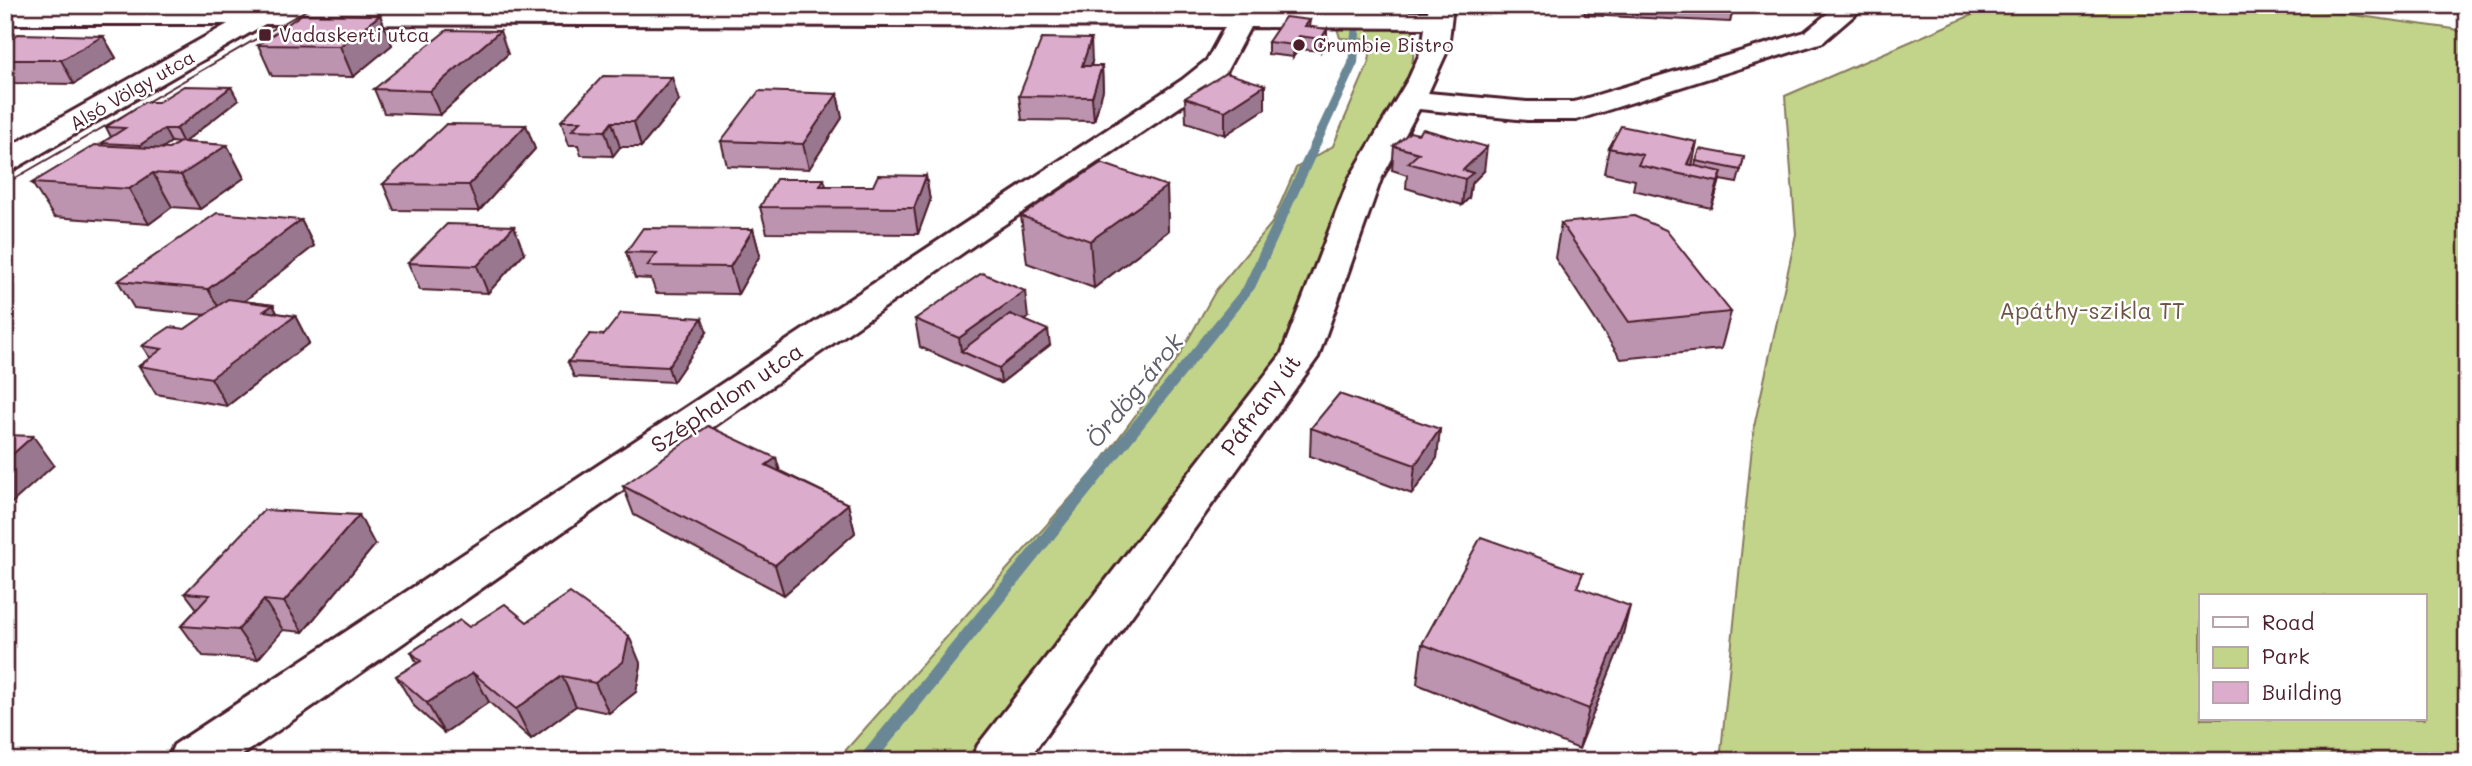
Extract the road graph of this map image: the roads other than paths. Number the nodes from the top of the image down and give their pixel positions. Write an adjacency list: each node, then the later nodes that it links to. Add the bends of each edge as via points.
1 (1854, 5): 6 (street, via 1814,37 1576,111)
2 (283, 14): 3 (street); 5 (street); 7 (street, Alsó Völgy utca)
3 (1256, 14): 4 (street, via 1330,19); 8 (street, Széphalom utca, via 1218,64 1192,86)
4 (1429, 15): 6 (street, Páfrány út, via 1435,49)
5 (5, 16)
6 (1412, 100): 9 (street, Páfrány út, via 1365,180 1299,357)
7 (5, 162)
8 (194, 761)
9 (997, 761)

